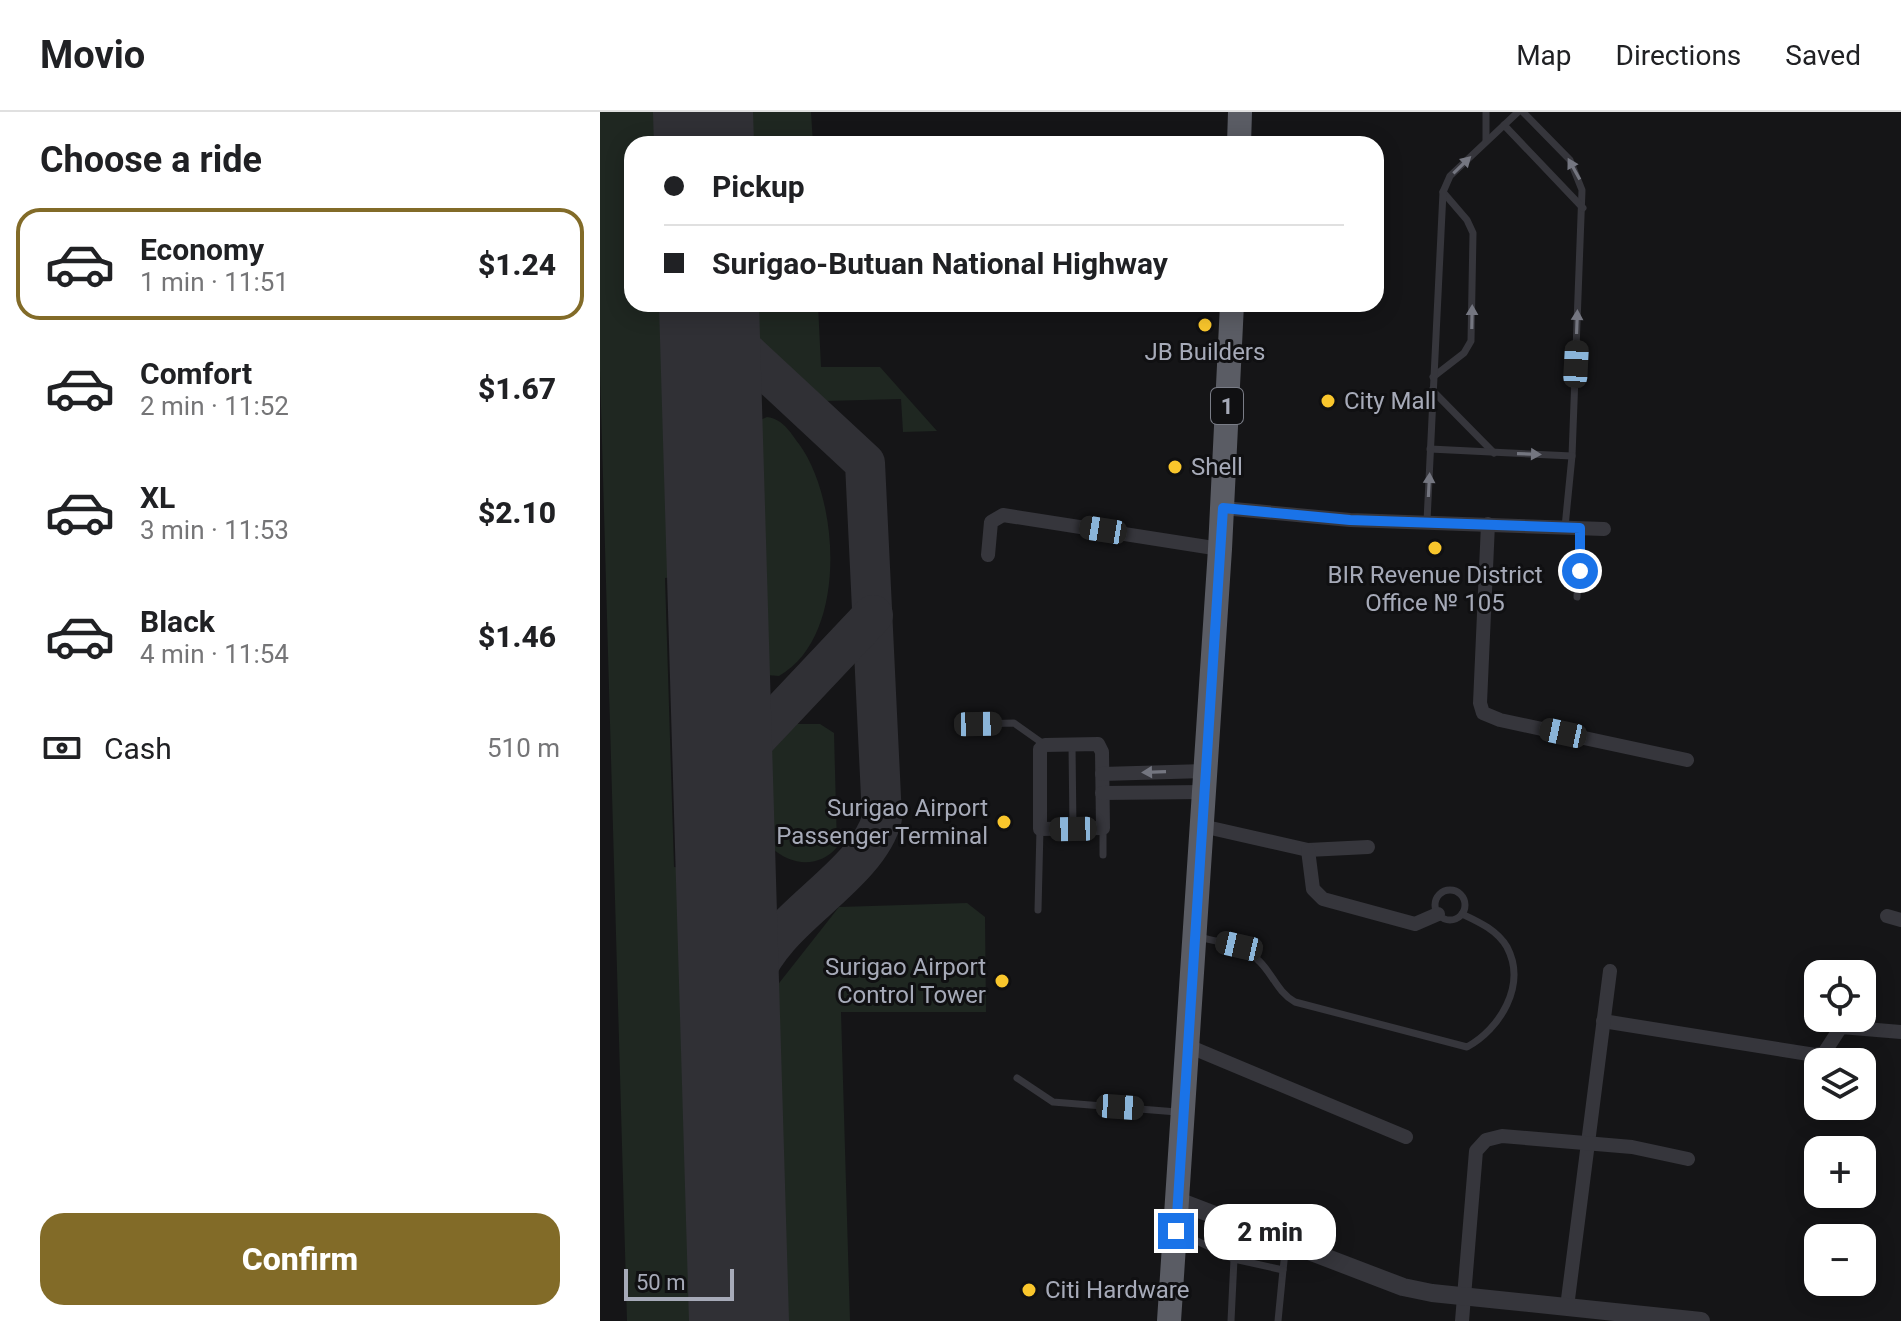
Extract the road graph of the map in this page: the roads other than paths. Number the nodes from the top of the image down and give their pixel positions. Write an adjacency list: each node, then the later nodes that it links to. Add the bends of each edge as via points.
1 (1240, 112): 5 (highway)
2 (1486, 112): 6 (lane)
3 (1520, 112): 4 (lane); 8 (lane, one-way to 3, via 1581,180 1570,160)
4 (1504, 125): 6 (lane); 8 (lane)
5 (1239, 136)
6 (1486, 141): 7 (lane, one-way to 6, via 1450,176)
7 (1443, 192): 10 (lane); 10 (lane, one-way to 7, via 1468,348 1472,331 1473,233)
8 (1583, 208): 14 (lane, one-way to 8)
9 (1232, 312): 15 (highway, 1)
10 (1433, 377): 11 (lane)
11 (1432, 390): 12 (lane); 13 (lane)
12 (1430, 449): 13 (lane); 16 (lane, one-way to 12)
13 (1494, 453): 14 (lane, one-way to 14)
14 (1572, 456): 18 (lane)
15 (1223, 508): 16 (street); 20 (highway, 1)
16 (1427, 521): 17 (street)
17 (1488, 524): 18 (street); 26 (street, via 1483,713)
18 (1572, 527): 19 (street); 22 (lane)
19 (1604, 529)
20 (1220, 549): 21 (street, via 1003,515 991,522); 28 (highway, 1)
21 (988, 555)
22 (1577, 597)
23 (978, 724): 24 (lane, via 1014,723)
24 (1045, 745): 25 (street); 32 (street, via 1038,757)
25 (1072, 745): 27 (street, via 1098,744); 33 (lane)
26 (1687, 760)
27 (1102, 774): 28 (street, one-way to 27); 29 (street)
28 (1205, 782): 29 (street); 30 (highway, 1)
29 (1102, 793): 31 (street)
30 (1202, 826): 35 (street); 40 (highway, 1)
31 (1103, 828): 33 (street); 36 (lane)
32 (1040, 829): 33 (street); 37 (lane)
33 (1073, 829)
34 (1368, 847): 35 (street)
35 (1308, 850): 38 (street, via 1310,882 1323,899 1415,924)
36 (1103, 855)
37 (1038, 910)
38 (1438, 914): 39 (lane, via 1450,920); 39 (lane, via 1436,900 1447,891 1464,899)
39 (1462, 914): 40 (lane, via 1488,926 1506,945 1513,977 1506,1013 1487,1036 1467,1047 1295,1002 1280,993 1259,960 1239,946)
40 (1194, 936): 44 (highway, 1)
41 (1610, 971): 42 (street)
42 (1603, 1021): 43 (street, via 1815,1055 1824,1053 1841,1027); 48 (street)
43 (1901, 1032)
44 (1188, 1046): 46 (highway, 1); 47 (street)
45 (1017, 1078): 46 (lane, via 1053,1102)
46 (1183, 1112): 50 (highway, 1)
47 (1406, 1137)
48 (1586, 1144): 49 (street); 57 (street, via 1502,1136 1486,1140 1476,1151); 58 (street)
49 (1688, 1159)
50 (1178, 1201): 51 (street); 52 (highway, 1)
51 (1215, 1216): 53 (street); 54 (lane)
52 (1176, 1231): 54 (lane); 59 (highway, 1)
53 (1286, 1243): 56 (lane); 57 (street, via 1403,1287)
54 (1216, 1250): 55 (lane)
55 (1234, 1259): 56 (lane); 60 (lane)
56 (1283, 1270): 61 (lane)
57 (1464, 1297): 58 (street); 62 (street)
58 (1567, 1307): 63 (street)
59 (1169, 1321)
60 (1231, 1321)
61 (1278, 1321)
62 (1462, 1321)
63 (1692, 1321)

